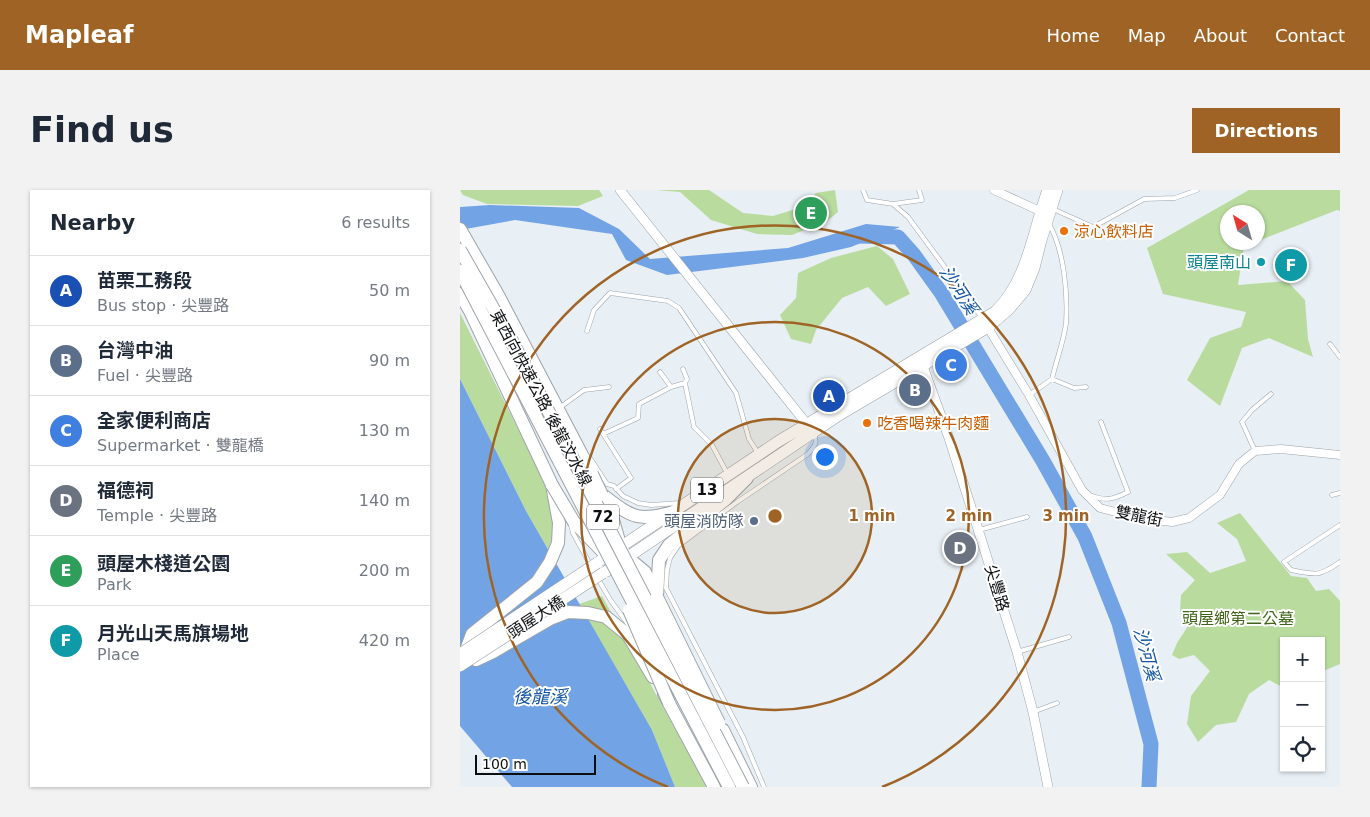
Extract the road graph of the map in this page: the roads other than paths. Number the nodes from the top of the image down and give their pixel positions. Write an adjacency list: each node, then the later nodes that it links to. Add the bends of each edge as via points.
1 (621, 190): 29 (street)
2 (863, 190): 8 (lane, via 867,200)
3 (919, 190): 8 (lane, via 922,200)
4 (994, 190): 9 (street)
5 (1048, 190): 9 (main road, 13)
6 (1057, 190): 9 (main road, 13)
7 (1197, 190): 9 (lane, via 1175,198 1144,200 1093,227 1052,209)
8 (893, 204): 14 (lane, via 913,223)
9 (1044, 213): 14 (main road, 13, via 1017,282 1006,302); 21 (lane, via 1057,239 1066,288 1066,324)
10 (460, 229): 38 (highway, bridge)
11 (460, 250): 64 (highway, 東西向快速公路 後龍汶水線 / 72, bridge, via 512,341)
12 (460, 271): 63 (highway, 東西向快速公路 後龍汶水線 / 72, bridge)
13 (460, 294): 37 (highway)
14 (985, 323): 18 (main road, 13); 27 (street, 雙龍街)
15 (587, 331): 33 (lane, via 594,310 610,293 668,301 679,308 736,393 749,439)
16 (1330, 344): 17 (lane)
17 (1340, 357)
18 (921, 361): 29 (main road, 13); 47 (street, 尖豐路)
19 (683, 369): 22 (lane, via 687,379)
20 (660, 372): 24 (lane)
21 (1052, 379): 25 (lane, via 1074,388); 27 (lane)
22 (685, 383): 24 (lane); 35 (lane, via 694,427 712,445)
23 (609, 387): 38 (lane, via 584,390 562,406)
24 (670, 387): 31 (lane, via 639,404 638,418)
25 (1086, 387)
26 (1271, 394): 32 (lane, via 1242,422)
27 (1029, 395): 41 (street, 雙龍街)
28 (1101, 422): 41 (lane, via 1128,492 1112,499)
29 (810, 428): 33 (main road, 13); 36 (main road, 13); 56 (lane, via 816,438 815,446 808,454 699,530 678,546 670,558 666,588)
30 (600, 429): 31 (lane)
31 (603, 434): 39 (lane, via 631,478)
32 (1255, 451): 34 (street, via 1281,449); 41 (street, 雙龍街, via 1239,464 1220,494 1189,518 1172,522 1139,518 1100,508)
33 (759, 455): 35 (main road, 13)
34 (1340, 455)
35 (728, 475): 43 (main road, 13)
36 (747, 478): 48 (main road, 13); 51 (highway, via 669,545 659,560)
37 (552, 485): 50 (highway, bridge); 53 (highway, bridge, via 559,523 558,543 550,562 537,582 472,634)
38 (605, 489): 39 (lane); 44 (highway, via 631,515 650,518); 48 (highway); 57 (lane, via 568,512 572,532 611,601)
39 (616, 489): 43 (lane, via 623,496 651,506)
40 (1340, 493): 42 (lane)
41 (1087, 494)
42 (1332, 495)
43 (687, 503): 44 (main road, 13)
44 (674, 512): 48 (main road, 13)
45 (1027, 516): 47 (lane)
46 (1340, 525): 49 (lane, via 1284,562 1291,570 1316,575)
47 (979, 530): 54 (street, 尖豐路)
48 (624, 553): 50 (main road, 13); 51 (highway, via 645,572)
49 (1340, 562)
50 (605, 565): 53 (main road, 頭屋大橋 / 13, bridge); 55 (main road, 頭屋大橋 / 13, bridge); 59 (highway, bridge, via 629,610)
51 (657, 597): 65 (highway, bridge)
52 (1069, 637): 54 (lane)
53 (463, 652)
54 (1017, 652): 61 (street, 尖豐路)
55 (460, 667): 59 (highway, bridge, via 550,619 568,612 588,612 606,617 628,635)
56 (716, 685): 58 (lane); 66 (lane)
57 (684, 691)
58 (690, 698)
59 (669, 703): 62 (highway)
60 (1058, 703): 61 (lane)
61 (1033, 712): 67 (street, 尖豐路)
62 (714, 787)
63 (729, 787)
64 (743, 787)
65 (751, 787)
66 (764, 787)
67 (1048, 787)

